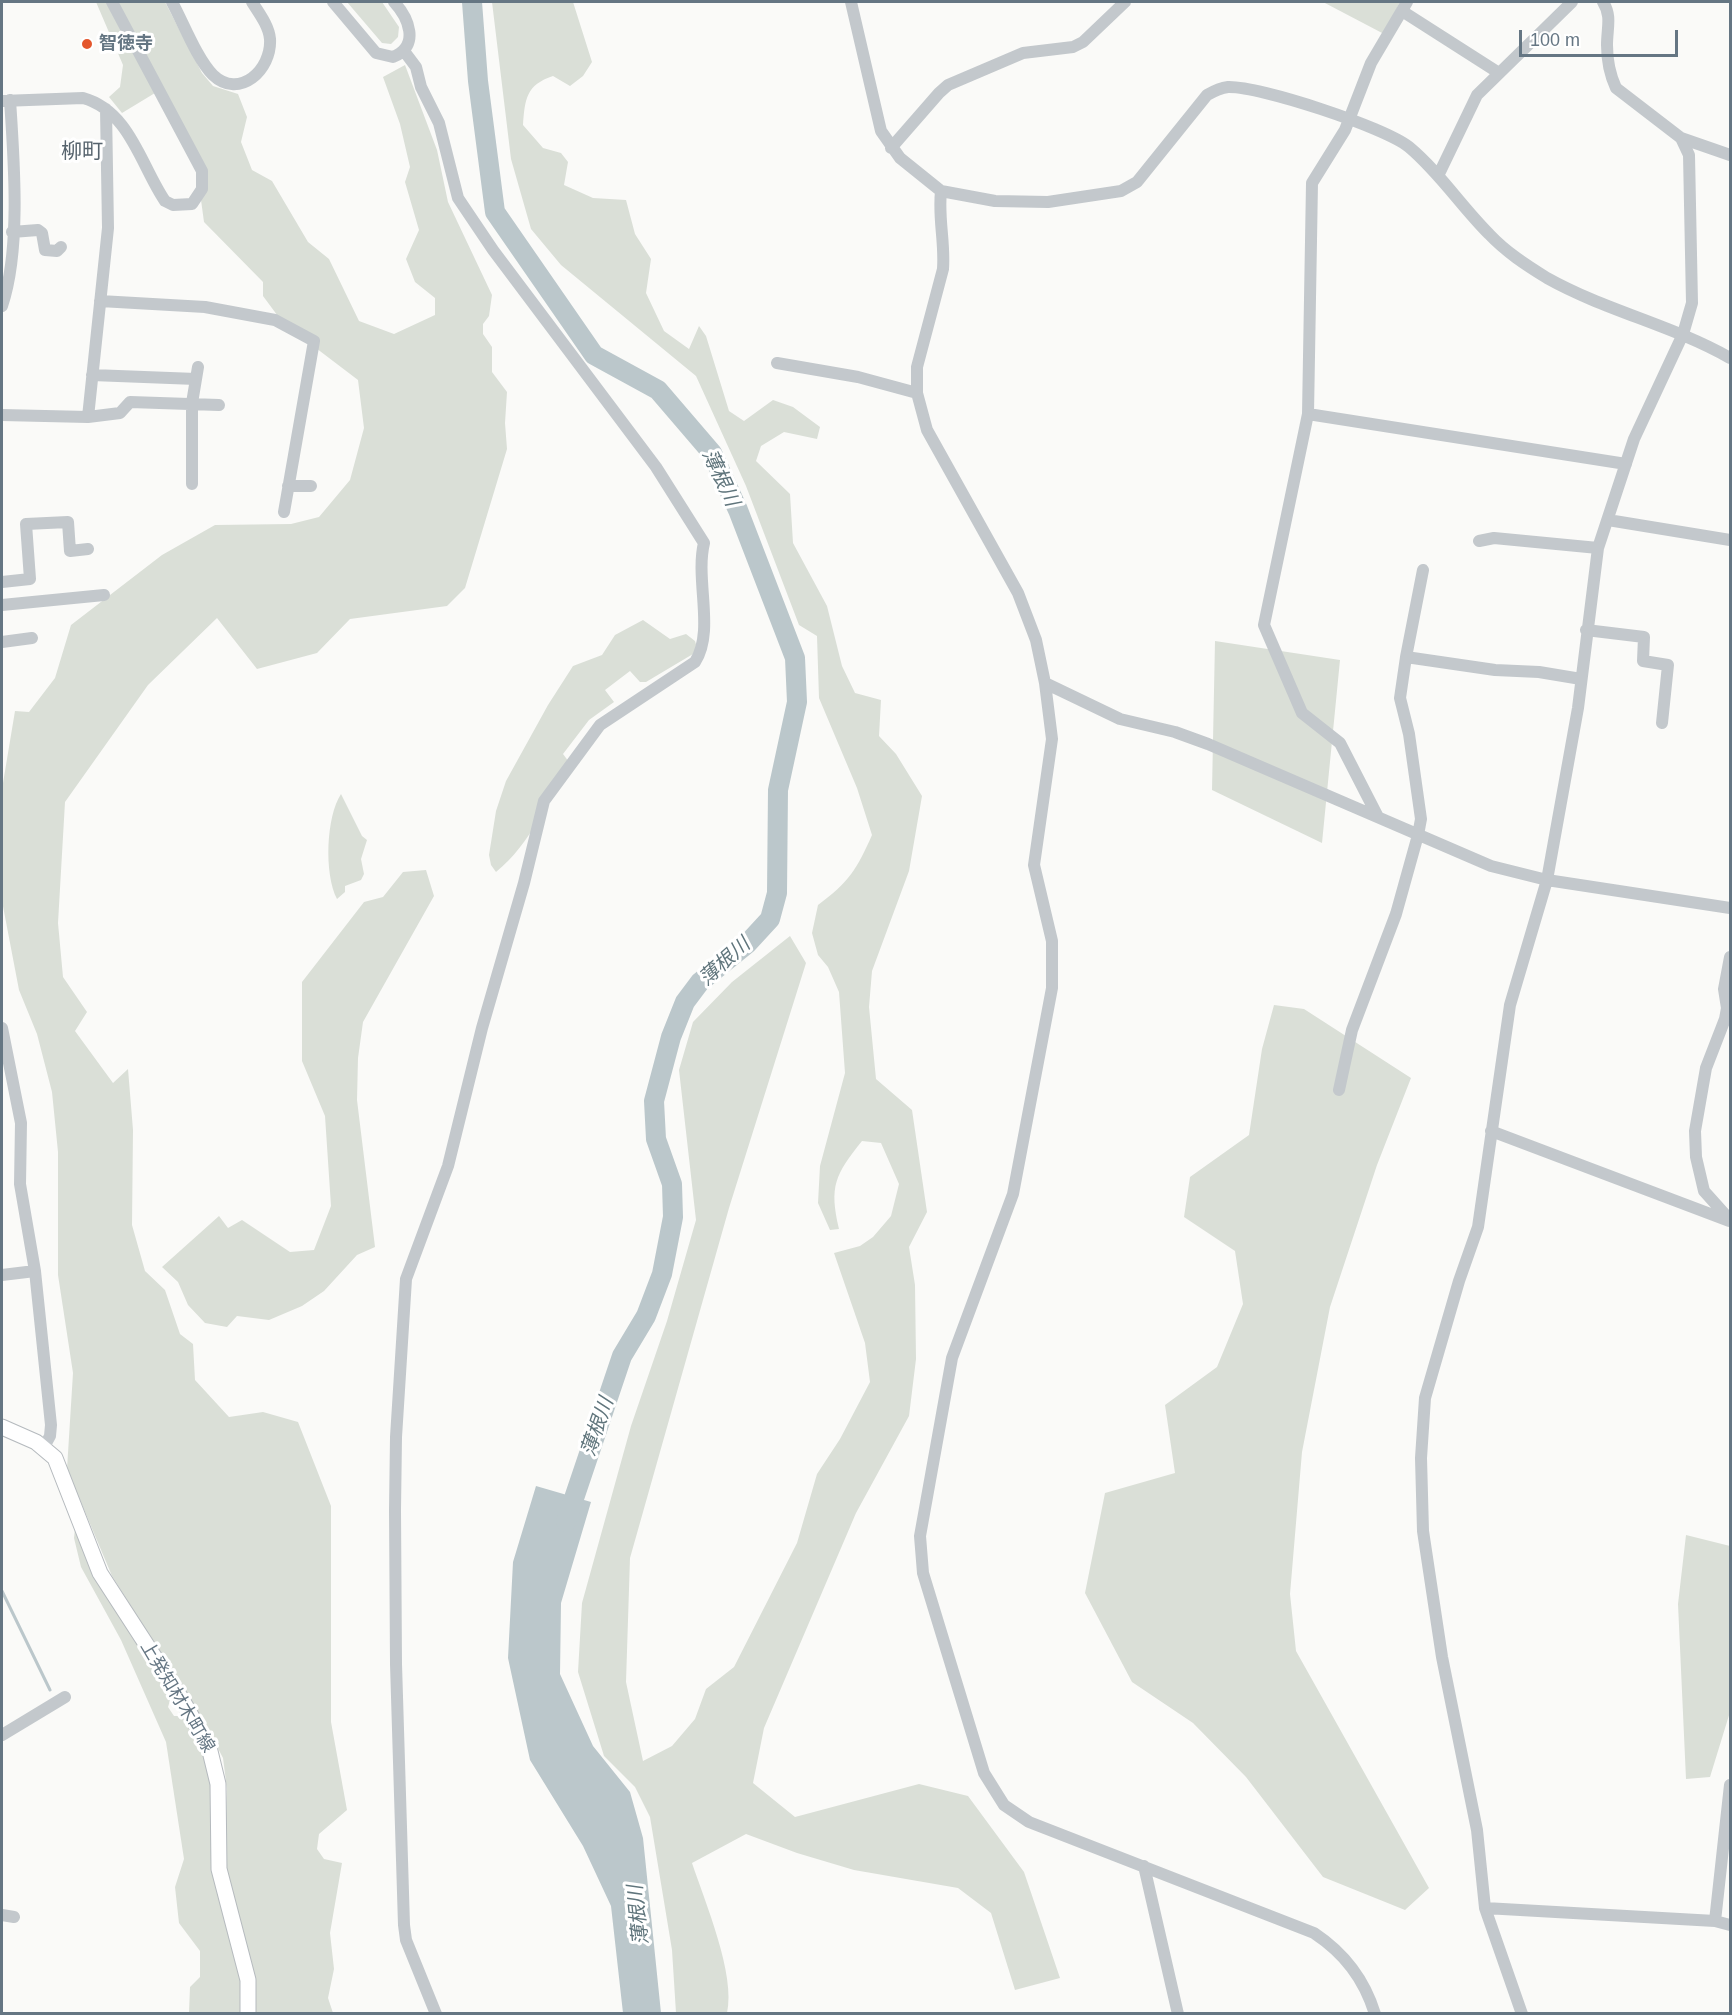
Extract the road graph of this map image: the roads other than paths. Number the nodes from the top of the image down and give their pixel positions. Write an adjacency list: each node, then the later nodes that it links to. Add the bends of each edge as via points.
1 (112, 2): 14 (street, via 202,171 202,189 192,204 173,205 165,201 135,144)
2 (172, 2): 3 (street, via 212,74 227,84 237,85 256,76 270,48 267,28)
3 (252, 2)
4 (333, 2): 11 (street, via 376,53 393,57)
5 (394, 2): 11 (street, via 405,15 410,30)
6 (851, 2): 17 (street, via 880,130)
7 (1125, 2): 17 (street, via 1073,47 1023,53 948,85)
8 (1572, 2): 12 (street)
9 (1604, 2): 16 (street, via 1609,18 1611,76 1616,88)
10 (1405, 6): 12 (street); 15 (street, via 1371,63)
11 (404, 51): 78 (street, via 416,67 439,123 458,198 656,467 704,543 700,562 705,616 702,651 695,662 600,725 544,801 448,1166 406,1280 395,1510 404,1925 406,1940)
12 (1499, 72): 19 (street, via 1478,95)
13 (6, 101): 14 (street, via 83,98); 21 (street, via 14,164)
14 (106, 109): 23 (street, via 108,228)
15 (1348, 120): 19 (street, via 1398,140); 20 (street, via 1309,104 1223,88 1208,95 1137,182 1121,191 1024,203); 32 (street, via 1312,183)
16 (1681, 138): 18 (street); 25 (street, via 1689,155 1692,303)
17 (891, 148): 20 (street)
18 (1731, 155)
19 (1438, 176): 25 (street, via 1488,234 1527,265 1601,304)
20 (942, 191): 29 (street, via 938,214 943,269 917,367)
21 (12, 232): 22 (street, via 38,230 45,249 57,251); 24 (street, via 8,288)
22 (61, 247)
23 (100, 301): 28 (street); 37 (street, via 205,307 275,320 314,341)
24 (2, 306)
25 (1683, 334): 26 (street); 35 (street)
26 (1731, 358)
27 (777, 363): 29 (street, via 858,377)
28 (92, 375): 30 (street, via 197,373); 34 (street)
29 (917, 393): 54 (street, via 927,429 1018,593 1036,639)
30 (192, 403): 31 (street); 34 (street, via 130,402 120,413); 36 (street)
31 (219, 405)
32 (1308, 414): 35 (street); 56 (street, via 1264,625 1302,713 1340,743)
33 (2, 415): 34 (street)
34 (88, 417)
35 (1626, 464): 40 (street)
36 (192, 484)
37 (288, 486): 38 (street); 39 (street)
38 (311, 486)
39 (284, 512)
40 (1608, 520): 41 (street); 43 (street)
41 (1731, 540)
42 (1479, 541): 43 (street, via 1494,538)
43 (1598, 548): 49 (street)
44 (88, 549): 46 (street, via 70,551 68,522 26,524 30,579)
45 (1423, 570): 52 (street)
46 (2, 582)
47 (104, 595): 48 (street)
48 (2, 605)
49 (1586, 630): 53 (street); 55 (street, via 1644,636 1643,661 1668,665)
50 (32, 638): 51 (street)
51 (2, 642)
52 (1406, 657): 53 (street); 57 (street, via 1400,698 1418,796)
53 (1581, 679): 58 (street)
54 (1046, 683): 56 (street, via 1120,719 1208,744); 73 (street, via 1052,752 1034,865 1052,941 1052,988 1013,1194 945,1384 920,1536 921,1554 923,1573 984,1773 994,1792 1016,1815 1029,1822)
55 (1662, 723)
56 (1378, 817): 57 (street)
57 (1418, 835): 58 (street, via 1491,866); 63 (street, via 1396,914 1352,1030)
58 (1547, 880): 59 (street); 64 (street, via 1510,1005)
59 (1731, 908)
60 (1731, 957): 65 (street, via 1724,989 1725,1018 1706,1068 1695,1131 1704,1191)
61 (2, 1028): 62 (street)
62 (3, 1042): 66 (street, via 21,1123 20,1184)
63 (1340, 1090)
64 (1491, 1131): 65 (street); 74 (street, via 1478,1227 1425,1398 1421,1458 1426,1554 1442,1657 1478,1830)
65 (1731, 1221)
66 (35, 1271): 67 (street); 69 (street, via 51,1431)
67 (2, 1275)
68 (2, 1427): 69 (main road)
69 (44, 1447): 77 (main road, 上発知材木町線, via 59,1467 104,1579 209,1747 218,1784 219,1869 248,1980)
70 (65, 1697): 71 (street)
71 (2, 1735)
72 (1731, 1785): 75 (street)
73 (1144, 1866): 79 (street); 80 (street, via 1314,1933 1337,1948 1349,1962 1368,1992)
74 (1485, 1908): 75 (street); 81 (street)
75 (1715, 1921): 76 (street)
76 (1731, 1925)
77 (248, 2013)
78 (436, 2013)
79 (1178, 2013)
80 (1375, 2013)
81 (1522, 2013)

